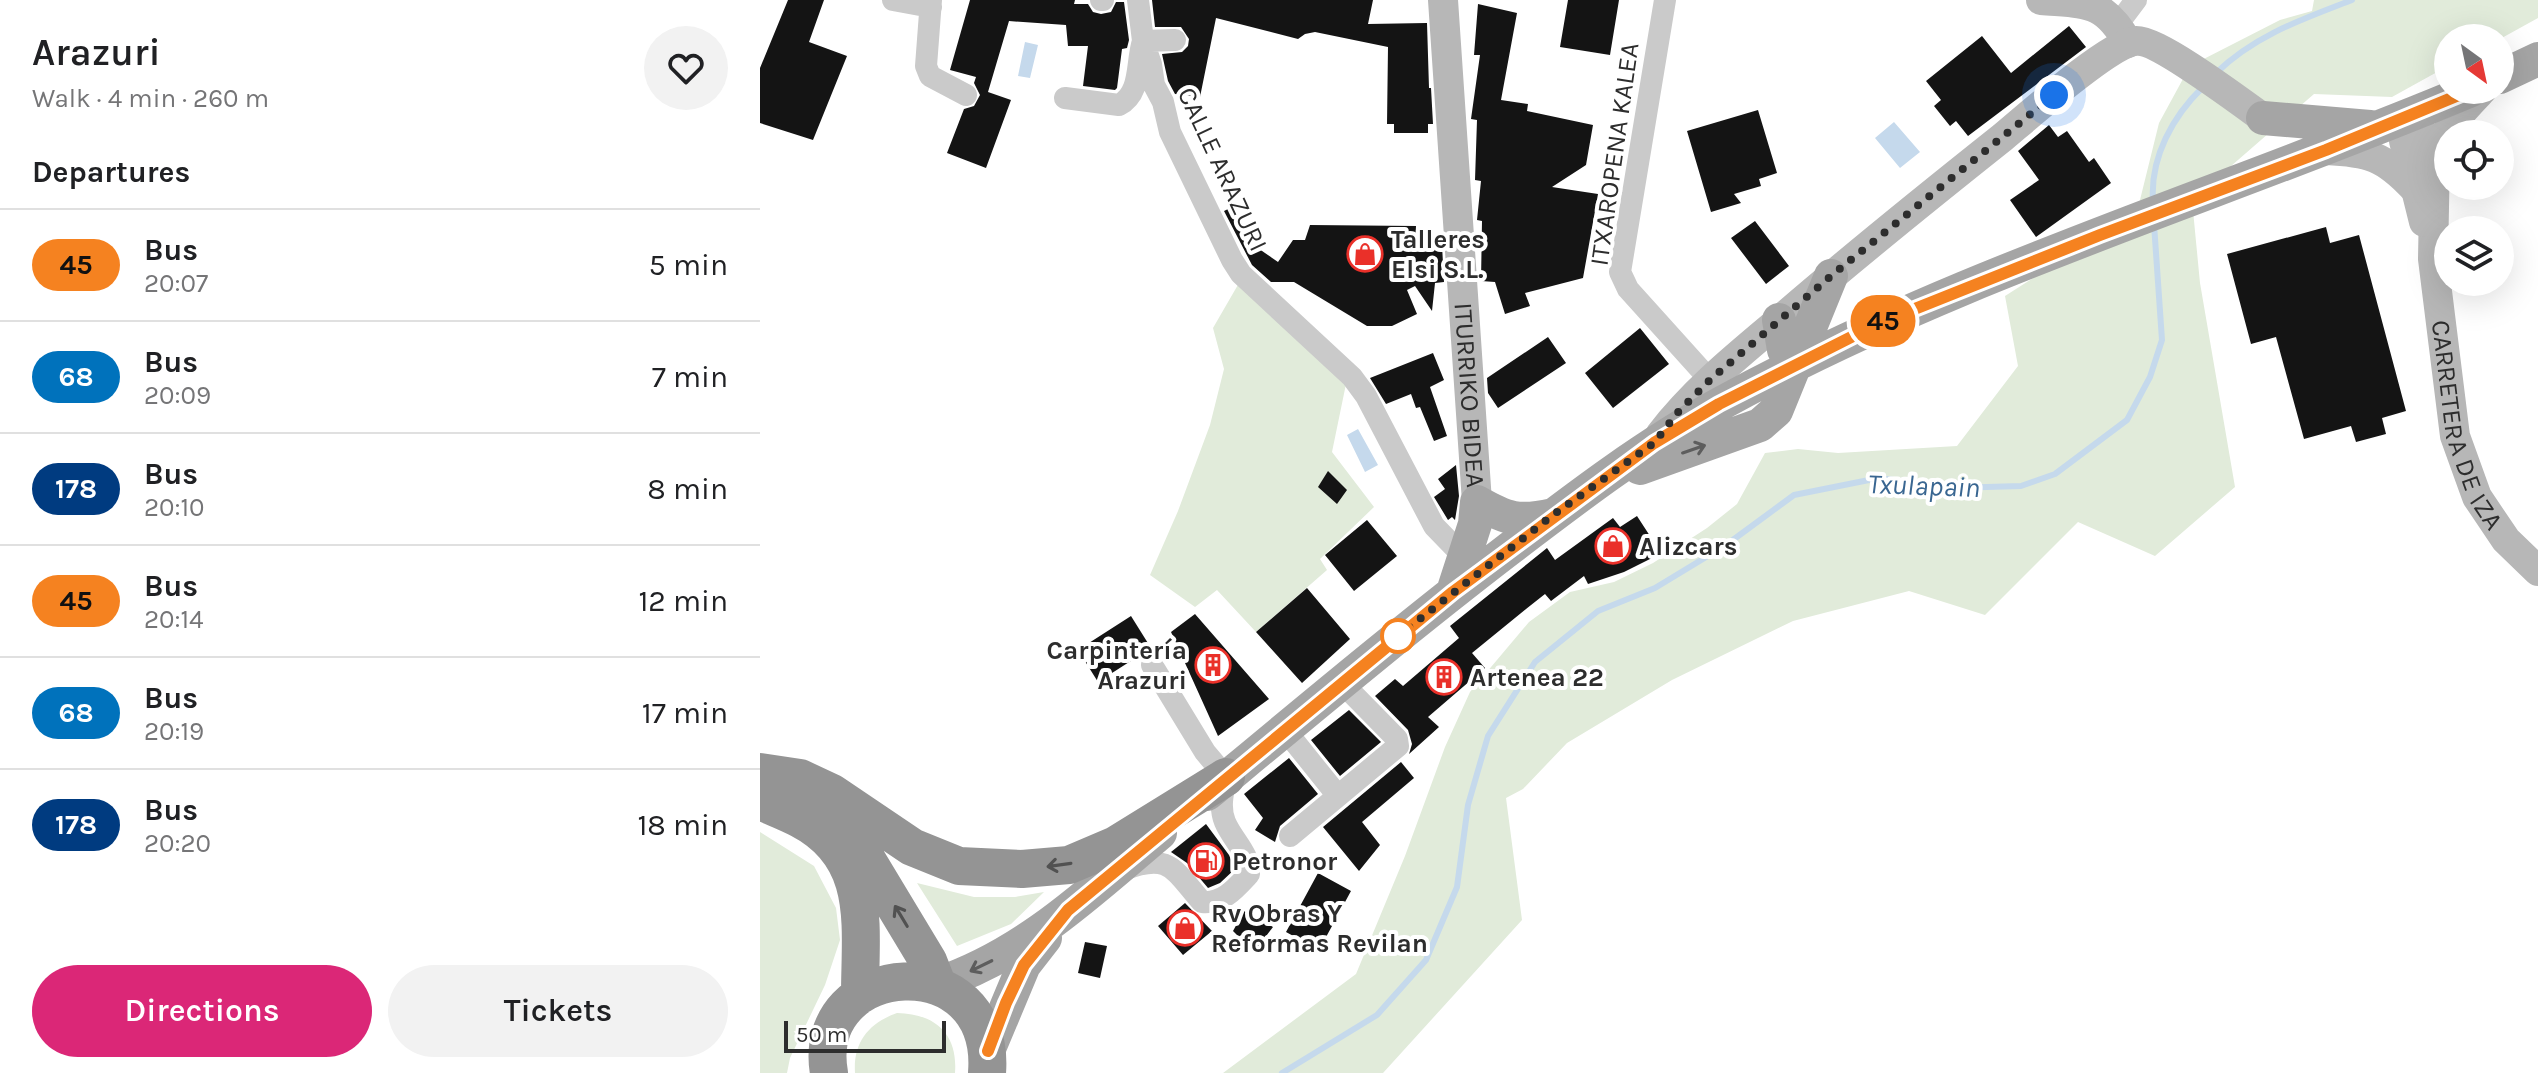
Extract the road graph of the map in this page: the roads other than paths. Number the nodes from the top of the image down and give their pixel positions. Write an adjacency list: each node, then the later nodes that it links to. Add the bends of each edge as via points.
1 (893, 0): 7 (street)
2 (1138, 0): 10 (street)
3 (1443, 0): 32 (street, ITURRIKO BIDEA)
4 (1665, 0): 29 (street, ITXAROPENA KALEA, via 1620,272 1628,289)
5 (2041, 0): 8 (street, via 2100,7)
6 (2136, 0): 8 (street)
7 (931, 4): 13 (street, via 926,66 930,76)
8 (2123, 34): 17 (street, via 2190,66); 25 (street)
9 (1175, 40): 10 (street)
10 (1143, 41): 14 (street, CALLE ARAZURI, via 1127,101 1119,105); 35 (street, CALLE ARAZURI, via 1170,132 1237,267 1352,377 1434,526)
11 (2538, 59): 12 (main road)
12 (2514, 70)
13 (966, 95)
14 (1065, 98)
15 (2437, 104): 19 (main road)
16 (2470, 104): 18 (street)
17 (2256, 113): 19 (main road); 21 (main road)
18 (2456, 120)
19 (2394, 122): 20 (street, via 2422,132); 21 (main road); 22 (street, CARRETERA DE IZA, via 2404,141)
20 (2434, 153)
21 (2310, 156): 22 (street, via 2358,152 2377,157); 27 (main road)
22 (2414, 188): 24 (street, CARRETERA DE IZA)
23 (2434, 200): 24 (street, CARRETERA DE IZA)
24 (2433, 259): 36 (street, CARRETERA DE IZA, via 2455,436 2477,497 2506,540)
25 (1831, 276): 26 (street); 27 (main road, via 1845,309); 28 (main road)
26 (1779, 320): 28 (main road, via 1784,350); 29 (street)
27 (1877, 324): 28 (main road)
28 (1793, 365): 30 (main road); 31 (main road, one-way to 28, via 1760,425 1776,411)
29 (1710, 380): 30 (street)
30 (1654, 443): 31 (main road)
31 (1594, 485): 33 (main road)
32 (1476, 513): 33 (main road, via 1530,521); 34 (main road, via 1479,532); 35 (main road)
33 (1553, 515): 34 (main road)
34 (1506, 551): 37 (main road)
35 (1466, 559): 37 (main road)
36 (2538, 571)
37 (1453, 592): 39 (main road)
38 (1152, 665): 42 (street)
39 (1341, 682): 40 (main road); 43 (street, via 1398,746)
40 (1285, 730): 42 (main road); 43 (street)
41 (760, 774): 42 (highway, one-way to 41, via 1116,845 1069,865 1022,869 959,866 912,847 832,793 800,778); 48 (highway, one-way to 41, via 852,835 803,791)
42 (1226, 777): 46 (main road); 46 (street, via 1224,821 1250,862 1249,874 1232,892 1213,903 1202,902 1171,867 1159,862 1143,862)
43 (1338, 796): 45 (street)
44 (760, 801): 49 (highway, via 802,820 835,844 850,869 861,901)
45 (1290, 836)
46 (1108, 876): 47 (main road)
47 (1068, 910): 48 (main road, one-way to 48, via 1009,953); 50 (main road, via 1024,965)
48 (937, 984): 49 (highway, via 895,980); 50 (highway, via 960,998 976,1017)
49 (860, 995): 51 (highway, via 838,1019)
50 (987, 1062)
51 (826, 1070)

